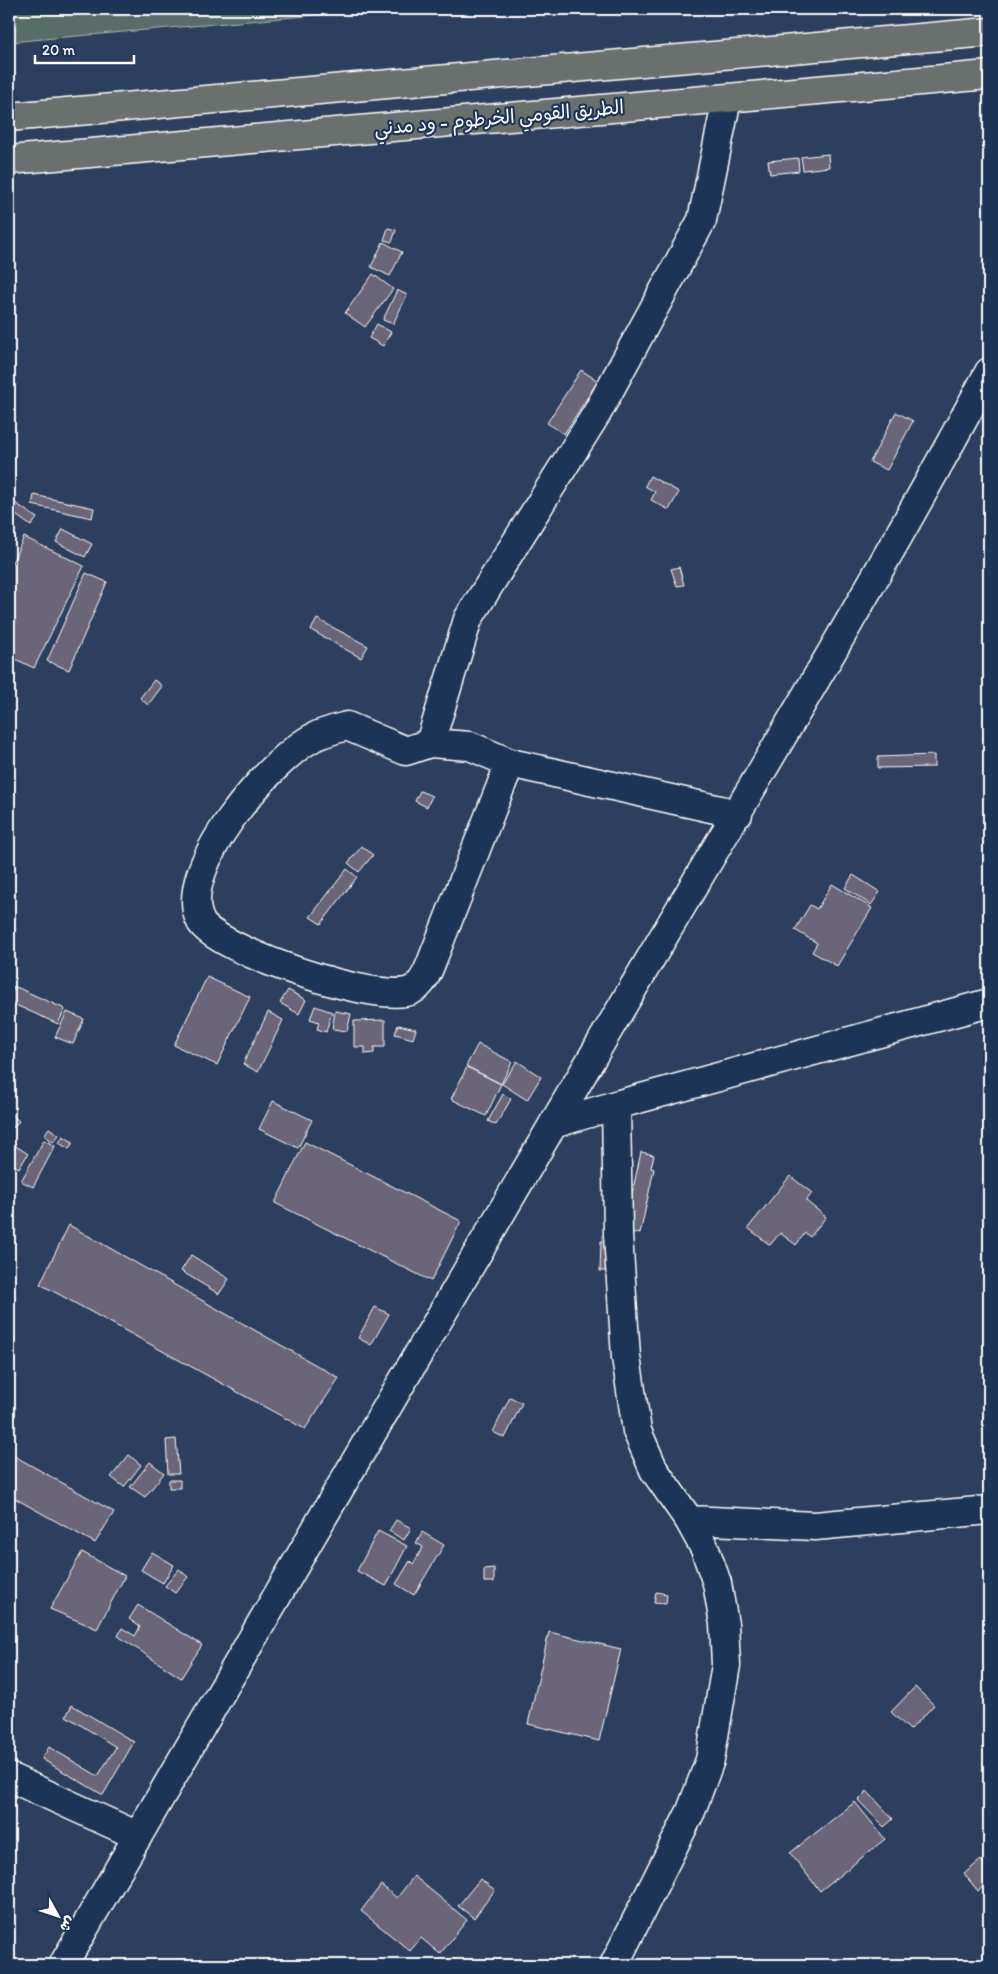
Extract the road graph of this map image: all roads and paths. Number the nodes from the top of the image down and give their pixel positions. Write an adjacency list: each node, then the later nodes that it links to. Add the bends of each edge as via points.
1 (989, 32): 4 (highway)
2 (989, 75): 3 (highway, الطريق القومي الخرطوم - ود مدني)
3 (727, 99): 5 (highway, الطريق القومي الخرطوم - ود مدني); 7 (street, via 702,220 597,413 468,619)
4 (9, 117)
5 (9, 160)
6 (989, 372): 9 (street, via 931,480)
7 (430, 742): 8 (street, via 470,746); 8 (street, via 406,751 347,726 314,737 277,764 240,807 212,848 195,891 196,908 202,923 216,936 273,962 329,982 398,993 411,991 422,982 435,953)
8 (510, 763): 9 (street)
9 (738, 814): 12 (street)
10 (989, 1003): 11 (street)
11 (616, 1105): 12 (street); 14 (street, via 618,1235 626,1357 637,1431 654,1470)
12 (553, 1124): 16 (street)
13 (989, 1510): 14 (street, via 814,1526)
14 (688, 1520): 18 (street, via 705,1549 717,1584 724,1624 726,1665 719,1711 710,1760 691,1811)
15 (9, 1777): 16 (street)
16 (138, 1836): 17 (street)
17 (63, 1965)
18 (614, 1965)

